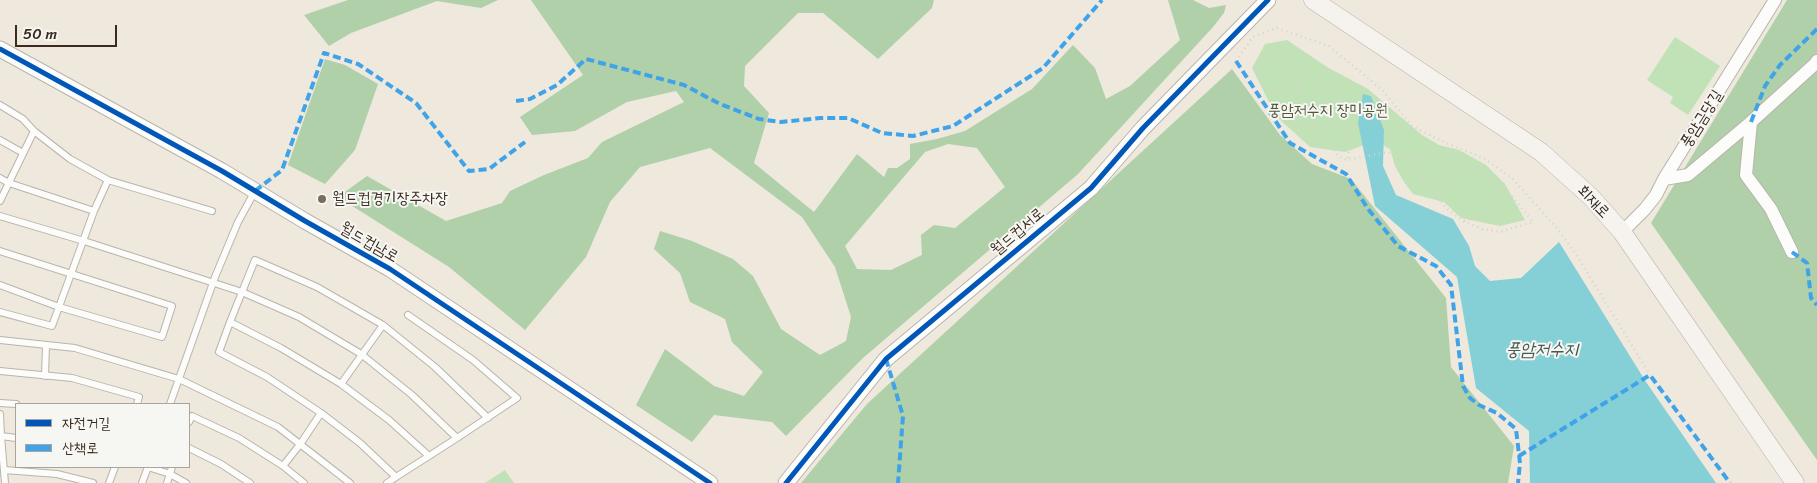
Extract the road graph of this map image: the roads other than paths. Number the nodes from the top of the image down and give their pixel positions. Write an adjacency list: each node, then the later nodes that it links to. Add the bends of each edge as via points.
1 (1268, 0): 73 (street, 월드컵서로, via 1143,128 1091,188 886,359)
2 (1313, 0): 20 (main road, 회재로, via 1541,152 1591,197)
3 (1775, 0): 12 (street, 풍암금당길)
4 (0, 50): 15 (street, 월드컵남로)
5 (1817, 61): 7 (street)
6 (0, 105): 8 (lane, via 23,118)
7 (1751, 122): 12 (street, via 1688,175); 23 (street, via 1746,175 1771,209)
8 (34, 130): 10 (lane); 13 (lane, via 70,159)
9 (0, 140): 10 (lane)
10 (23, 153): 14 (lane)
11 (0, 178): 14 (lane)
12 (1664, 179): 20 (street, 풍암금당길, via 1645,209)
13 (108, 180): 17 (lane); 18 (lane)
14 (9, 183): 16 (lane); 17 (lane)
15 (255, 191): 25 (lane, via 238,222); 72 (street, 월드컵남로, via 390,269)
16 (0, 201)
17 (94, 211): 21 (lane)
18 (212, 211)
19 (0, 216): 21 (lane)
20 (1622, 232): 74 (main road, 회재로)
21 (84, 241): 24 (lane); 25 (lane)
22 (0, 251): 24 (lane)
23 (1792, 252)
24 (72, 274): 28 (lane); 28 (lane, via 172,306 162,337)
25 (214, 282): 27 (lane); 38 (lane)
26 (0, 285): 28 (lane)
27 (242, 292): 31 (lane); 32 (lane, via 255,260 318,287); 35 (lane, via 299,317)
28 (60, 307): 29 (lane, via 52,326)
29 (0, 312)
30 (408, 315): 46 (lane, via 474,360 518,398)
31 (230, 322): 39 (lane); 44 (lane, via 219,352 267,377)
32 (383, 326): 35 (lane); 46 (lane, via 435,367)
33 (0, 340): 34 (lane)
34 (46, 344): 37 (lane); 38 (lane, via 75,348)
35 (361, 354): 39 (lane); 50 (lane, via 412,395)
36 (0, 371): 37 (lane)
37 (45, 376): 41 (lane, via 72,378 139,397)
38 (178, 379): 42 (lane); 51 (lane, via 278,427)
39 (341, 384): 53 (lane, via 389,420)
40 (0, 403): 43 (lane)
41 (137, 403)
42 (170, 403)
43 (15, 404)
44 (321, 413): 51 (lane); 61 (lane)
45 (0, 414): 48 (lane)
46 (488, 418): 50 (lane)
47 (190, 420): 54 (lane, via 192,416 239,438)
48 (2, 436): 49 (lane); 59 (lane)
49 (15, 438)
50 (457, 438): 53 (lane)
51 (301, 444): 54 (lane); 70 (lane)
52 (190, 448): 68 (lane)
53 (429, 456): 61 (lane)
54 (283, 466): 69 (lane)
55 (115, 468): 64 (lane)
56 (148, 468): 65 (lane)
57 (151, 468): 60 (lane)
58 (172, 468): 60 (lane)
59 (4, 470): 62 (lane); 63 (lane, via 57,474)
60 (170, 474): 66 (lane); 67 (lane)
61 (396, 477): 71 (lane)
62 (5, 483)
63 (93, 483)
64 (109, 483)
65 (142, 483)
66 (167, 483)
67 (186, 483)
68 (250, 483)
69 (304, 483)
70 (350, 483)
71 (387, 483)
72 (710, 483)
73 (786, 483)
74 (1795, 483)

